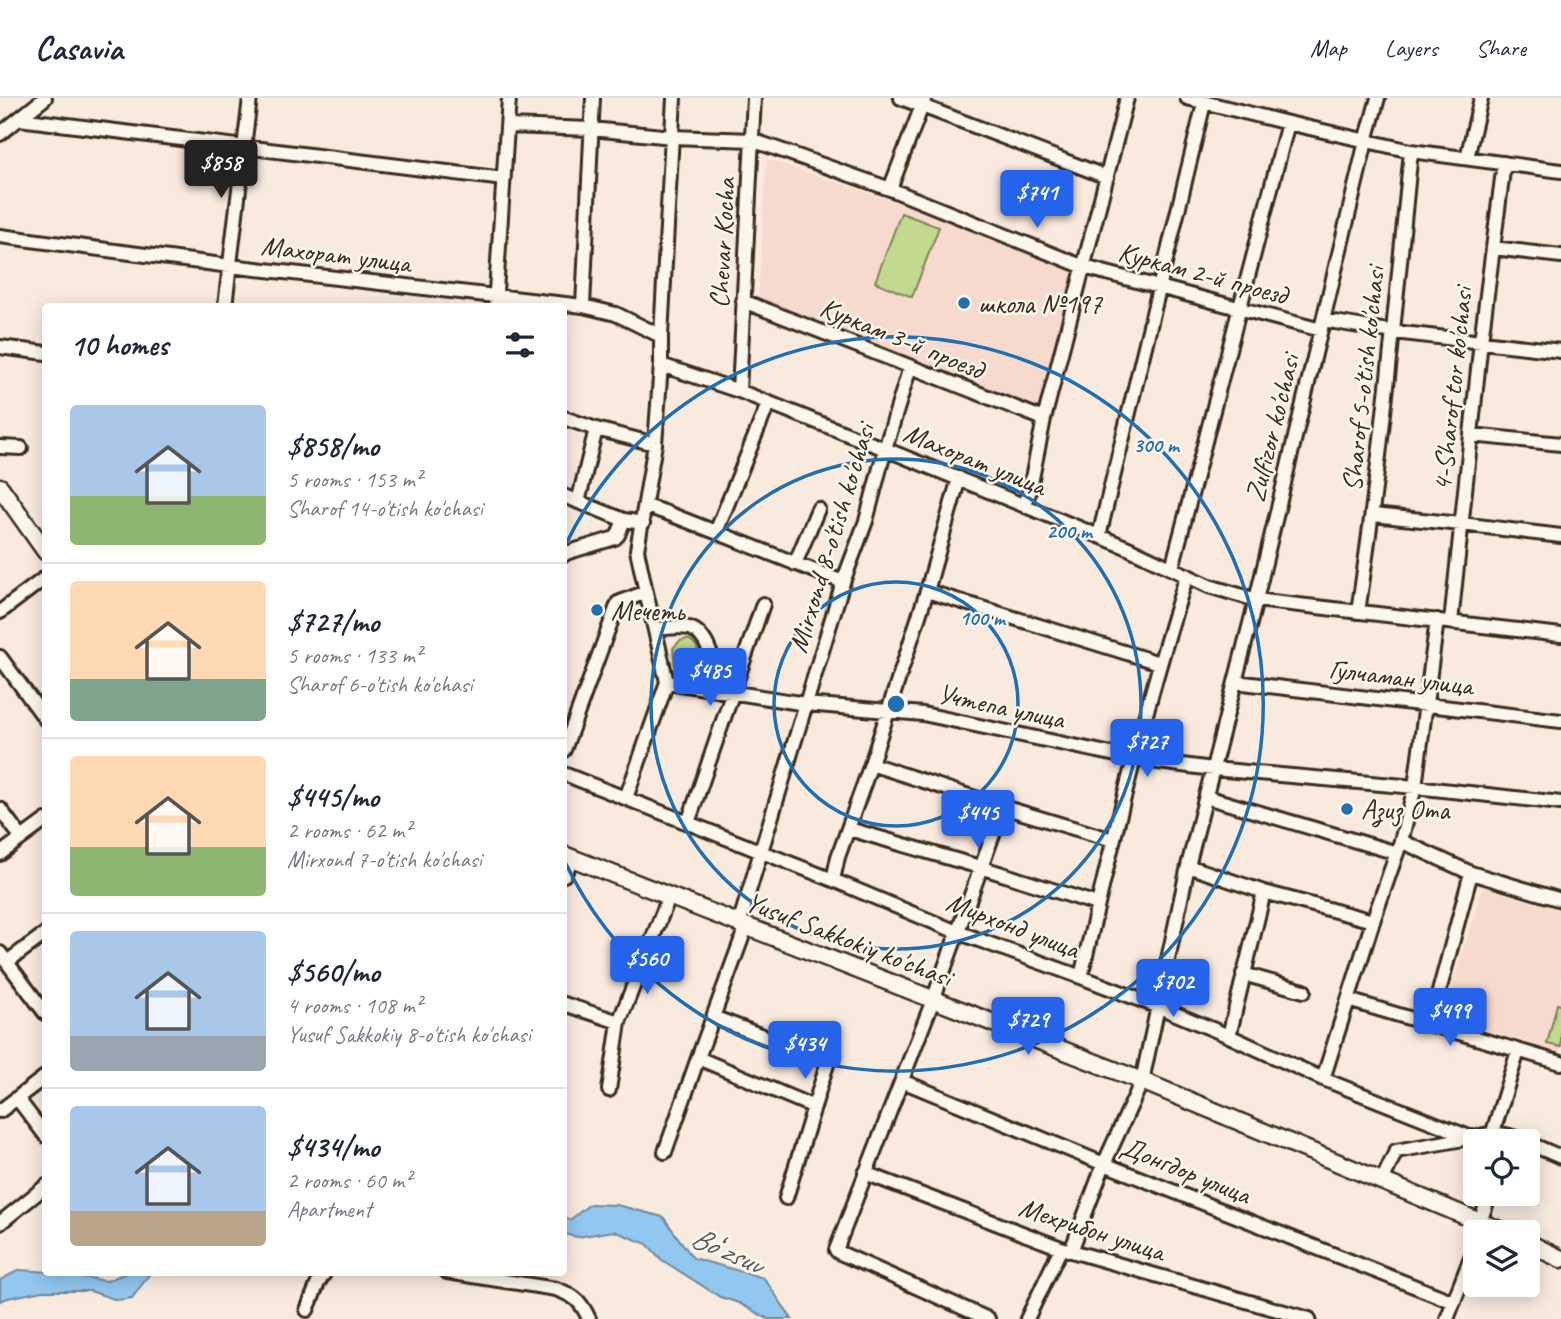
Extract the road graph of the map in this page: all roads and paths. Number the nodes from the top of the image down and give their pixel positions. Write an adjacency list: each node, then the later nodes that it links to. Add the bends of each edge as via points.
1 (46, 98): 14 (street)
2 (250, 98): 22 (street)
3 (509, 98): 16 (street)
4 (593, 98): 17 (street)
5 (674, 98): 19 (street)
6 (754, 98): 20 (street, Chevar Kocha)
7 (901, 98): 12 (street)
8 (1127, 98): 27 (street)
9 (1187, 98): 13 (street)
10 (1378, 98): 21 (street, Zulfizor ko'chasi)
11 (1481, 98): 24 (street)
12 (924, 102): 27 (street); 29 (street)
13 (1204, 103): 15 (street); 35 (street)
14 (19, 119): 18 (street); 22 (street)
15 (1288, 123): 21 (street); 42 (street)
16 (508, 126): 17 (street, Куркам 2-й проезд); 28 (street)
17 (591, 129): 19 (street, Куркам 2-й проезд); 41 (street)
18 (0, 134)
19 (673, 137): 20 (street, Куркам 2-й проезд); 45 (street)
20 (752, 140): 29 (street, Куркам 2-й проезд); 36 (street, Chevar Kocha)
21 (1366, 141): 23 (street); 43 (street, Zulfizor ko'chasi)
22 (244, 147): 28 (street); 33 (street)
23 (1411, 151): 24 (street); 44 (street, Sharof 5-o'tish ko'chasi)
24 (1467, 158): 25 (street)
25 (1504, 163): 26 (street); 31 (street, 4-Sharof tor ko'chasi)
26 (1561, 171)
27 (1107, 177): 34 (street)
28 (504, 179): 37 (street)
29 (890, 189): 34 (street, Куркам 2-й проезд)
30 (0, 236): 33 (street, Махорат улица)
31 (1493, 248): 32 (street); 46 (street, 4-Sharof tor ko'chasi)
32 (1561, 256)
33 (230, 266): 37 (street, Махорат улица); 38 (street)
34 (1084, 267): 35 (street, Куркам 2-й проезд); 55 (street)
35 (1159, 286): 42 (street, Куркам 2-й проезд); 75 (street)
36 (743, 301): 51 (street, Куркам 3-й проезд); 52 (street, Chevar Kocha)
37 (495, 302): 39 (street, Махорат улица)
38 (225, 303)
39 (517, 303)
40 (567, 305): 41 (street, Махорат улица)
41 (583, 306): 45 (street, Махорат улица, via 616,314)
42 (1239, 308): 43 (street, Куркам 2-й проезд); 80 (street)
43 (1322, 325): 44 (street, Куркам 2-й проезд); 86 (street, Zulfizor ko'chasi)
44 (1394, 332): 46 (street, Куркам 2-й проезд); 70 (street, Sharof 5-o'tish ko'chasi)
45 (661, 336): 50 (street)
46 (1482, 341): 48 (street, Куркам 2-й проезд); 57 (street, 4-Sharof tor ko'chasi)
47 (0, 347): 49 (street)
48 (1561, 351)
49 (42, 352)
50 (661, 365): 52 (street, Махорат улица); 58 (street)
51 (910, 368): 55 (street, Куркам 3-й проезд); 62 (street, Mirxond 8-o'tish ko'chasi)
52 (739, 391): 53 (street, Махорат улица)
53 (768, 404): 62 (street, Махорат улица); 74 (street)
54 (567, 419): 56 (street)
55 (1044, 419): 67 (street)
56 (596, 429): 58 (street); 66 (street)
57 (1471, 435): 59 (street); 73 (street, 4-Sharof tor ko'chasi)
58 (655, 444): 68 (street)
59 (1561, 444)
60 (0, 447): 61 (street)
61 (21, 448)
62 (884, 449): 63 (street, Махорат улица); 83 (street, Mirxond 8-o'tish ko'chasi)
63 (959, 478): 67 (street, Махорат улица); 84 (street)
64 (0, 487): 77 (main road)
65 (567, 497): 66 (street)
66 (578, 502): 71 (street)
67 (1023, 505): 75 (street, Махорат улица)
68 (646, 506): 72 (street); 74 (street)
69 (818, 509): 79 (street)
70 (1373, 515): 73 (street); 89 (street, Sharof 5-o'tish ko'chasi)
71 (624, 520): 72 (street); 78 (street, via 615,538)
72 (643, 523): 85 (street, via 637,550)
73 (1461, 524): 76 (street); 91 (street, 4-Sharof tor ko'chasi)
74 (716, 532): 79 (street)
75 (1099, 536): 80 (street, Махорат улица)
76 (1561, 536)
77 (42, 546)
78 (567, 553)
79 (795, 564): 83 (street)
80 (1172, 568): 81 (street, Махорат улица)
81 (1187, 575): 86 (street, Махорат улица); 95 (street)
82 (42, 580): 88 (street)
83 (844, 582): 99 (street, Mirxond 8-o'tish ko'chasi)
84 (927, 591): 95 (street); 101 (street)
85 (646, 592): 92 (street); 104 (street, via 618,603)
86 (1256, 600): 89 (street, Махорат улица); 97 (street, Zulfizor ko'chasi)
87 (763, 604): 98 (street)
88 (0, 612)
89 (1359, 612): 90 (street, Махорат улица)
90 (1437, 620): 91 (street, Махорат улица); 100 (street)
91 (1451, 622): 93 (street, Махорат улица)
92 (655, 629): 96 (street); 98 (street, via 686,627 700,634)
93 (1561, 635)
94 (0, 657): 102 (street)
95 (1159, 663): 105 (street)
96 (667, 682): 98 (street, Учтепа улица); 111 (street)
97 (1235, 682): 100 (street, Гулчаман улица); 107 (street, Zulfizor ko'chasi)
98 (727, 692): 99 (street, Учтепа улица); 115 (street)
99 (806, 704): 101 (street, Учтепа улица); 121 (street, Mirxond 8-o'tish ko'chasi)
100 (1427, 705): 103 (street, Гулчаман улица); 109 (street)
101 (887, 712): 105 (street, Учтепа улица, via 923,714); 106 (street)
102 (42, 715)
103 (1561, 721)
104 (567, 742)
105 (1135, 760): 107 (street, Учтепа улица); 119 (street)
106 (871, 764): 113 (street); 117 (street)
107 (1213, 769): 109 (street, Учтепа улица); 110 (street, Zulfizor ko'chasi)
108 (567, 775): 111 (street, Мирхонд улица)
109 (1415, 787): 112 (street, Учтепа улица); 120 (street)
110 (1206, 797): 120 (street); 124 (street, Zulfizor ko'chasi)
111 (626, 798): 115 (street, Мирхонд улица)
112 (1561, 803)
113 (1003, 807): 119 (street); 125 (street)
114 (0, 809): 118 (street)
115 (688, 822): 121 (street, Мирхонд улица)
116 (42, 823): 118 (street)
117 (849, 829): 125 (street); 127 (street)
118 (21, 838): 122 (street)
119 (1113, 840): 131 (street)
120 (1399, 847): 126 (street); 132 (street)
121 (762, 852): 127 (street, Мирхонд улица); 133 (street, Mirxond 8-o'tish ko'chasi)
122 (0, 854)
123 (568, 857): 129 (main road, Yusuf Sakkokiy ko'chasi)
124 (1188, 866): 128 (street); 143 (street, Zulfizor ko'chasi)
125 (980, 867): 131 (street); 134 (street)
126 (1471, 873): 130 (street); 147 (street)
127 (833, 880): 134 (street, Мирхонд улица)
128 (1264, 892): 132 (street); 137 (street)
129 (669, 897): 133 (main road, Yusuf Sakkokiy ko'chasi); 146 (street)
130 (1561, 900)
131 (1097, 904): 138 (street)
132 (1373, 921): 141 (street)
133 (743, 926): 140 (main road, Yusuf Sakkokiy ko'chasi); 145 (street, Mirxond 8-o'tish ko'chasi)
134 (957, 932): 138 (street, Мирхонд улица); 140 (street)
135 (42, 935): 136 (street)
136 (3, 958): 144 (street)
137 (1243, 974): 139 (street); 148 (street)
138 (1081, 977): 143 (street, Мирхонд улица)
139 (1304, 990)
140 (933, 1000): 154 (street); 155 (main road, Yusuf Sakkokiy ko'chasi)
141 (1348, 1000): 147 (street); 153 (street)
142 (567, 1005): 146 (street)
143 (1159, 1007): 148 (street, Мирхонд улица); 155 (street, Zulfizor ko'chasi)
144 (42, 1009)
145 (713, 1017): 150 (street, Mirxond 8-o'tish ko'chasi); 158 (street, via 828,1061)
146 (619, 1023): 156 (street)
147 (1430, 1025): 149 (street)
148 (1229, 1036): 153 (street, Мирхонд улица)
149 (1518, 1051): 151 (street); 160 (street)
150 (698, 1058): 158 (street); 165 (street, Mirxond 8-o'tish ko'chasi)
151 (1561, 1063)
152 (42, 1079): 157 (street)
153 (1323, 1079): 162 (street, Мирхонд улица)
154 (902, 1081): 167 (street, Донгдор улица); 168 (street)
155 (1142, 1081): 167 (street, Zulfizor ko'chasi); 169 (main road, Yusuf Sakkokiy ko'chasi)
156 (609, 1090)
157 (17, 1098): 159 (street); 161 (street)
158 (814, 1107): 171 (street)
159 (1, 1108)
160 (1494, 1129)
161 (42, 1131)
162 (1463, 1134)
163 (1463, 1140): 169 (street, via 1396,1151)
164 (1540, 1148): 166 (street)
165 (665, 1152)
166 (1561, 1157)
167 (1104, 1164): 175 (street, Zulfizor ko'chasi); 180 (street, Донгдор улица)
168 (865, 1173): 175 (street, Мехрибон улица); 183 (street, via 836,1247 838,1252)
169 (1382, 1181): 172 (main road, Yusuf Sakkokiy ko'chasi)
170 (42, 1189): 173 (street)
171 (786, 1198)
172 (1469, 1220)
173 (0, 1223)
174 (1540, 1249): 176 (main road)
175 (1066, 1250): 184 (street, Zulfizor ko'chasi); 185 (street, Мехрибон улица)
176 (1561, 1259)
177 (322, 1276): 181 (street)
178 (473, 1276): 182 (street, via 556,1289 572,1295)
179 (1463, 1278): 180 (street)
180 (1454, 1302): 186 (street)
181 (307, 1310)
182 (589, 1319)
183 (988, 1319)
184 (1027, 1319)
185 (1309, 1319)
186 (1447, 1319)

